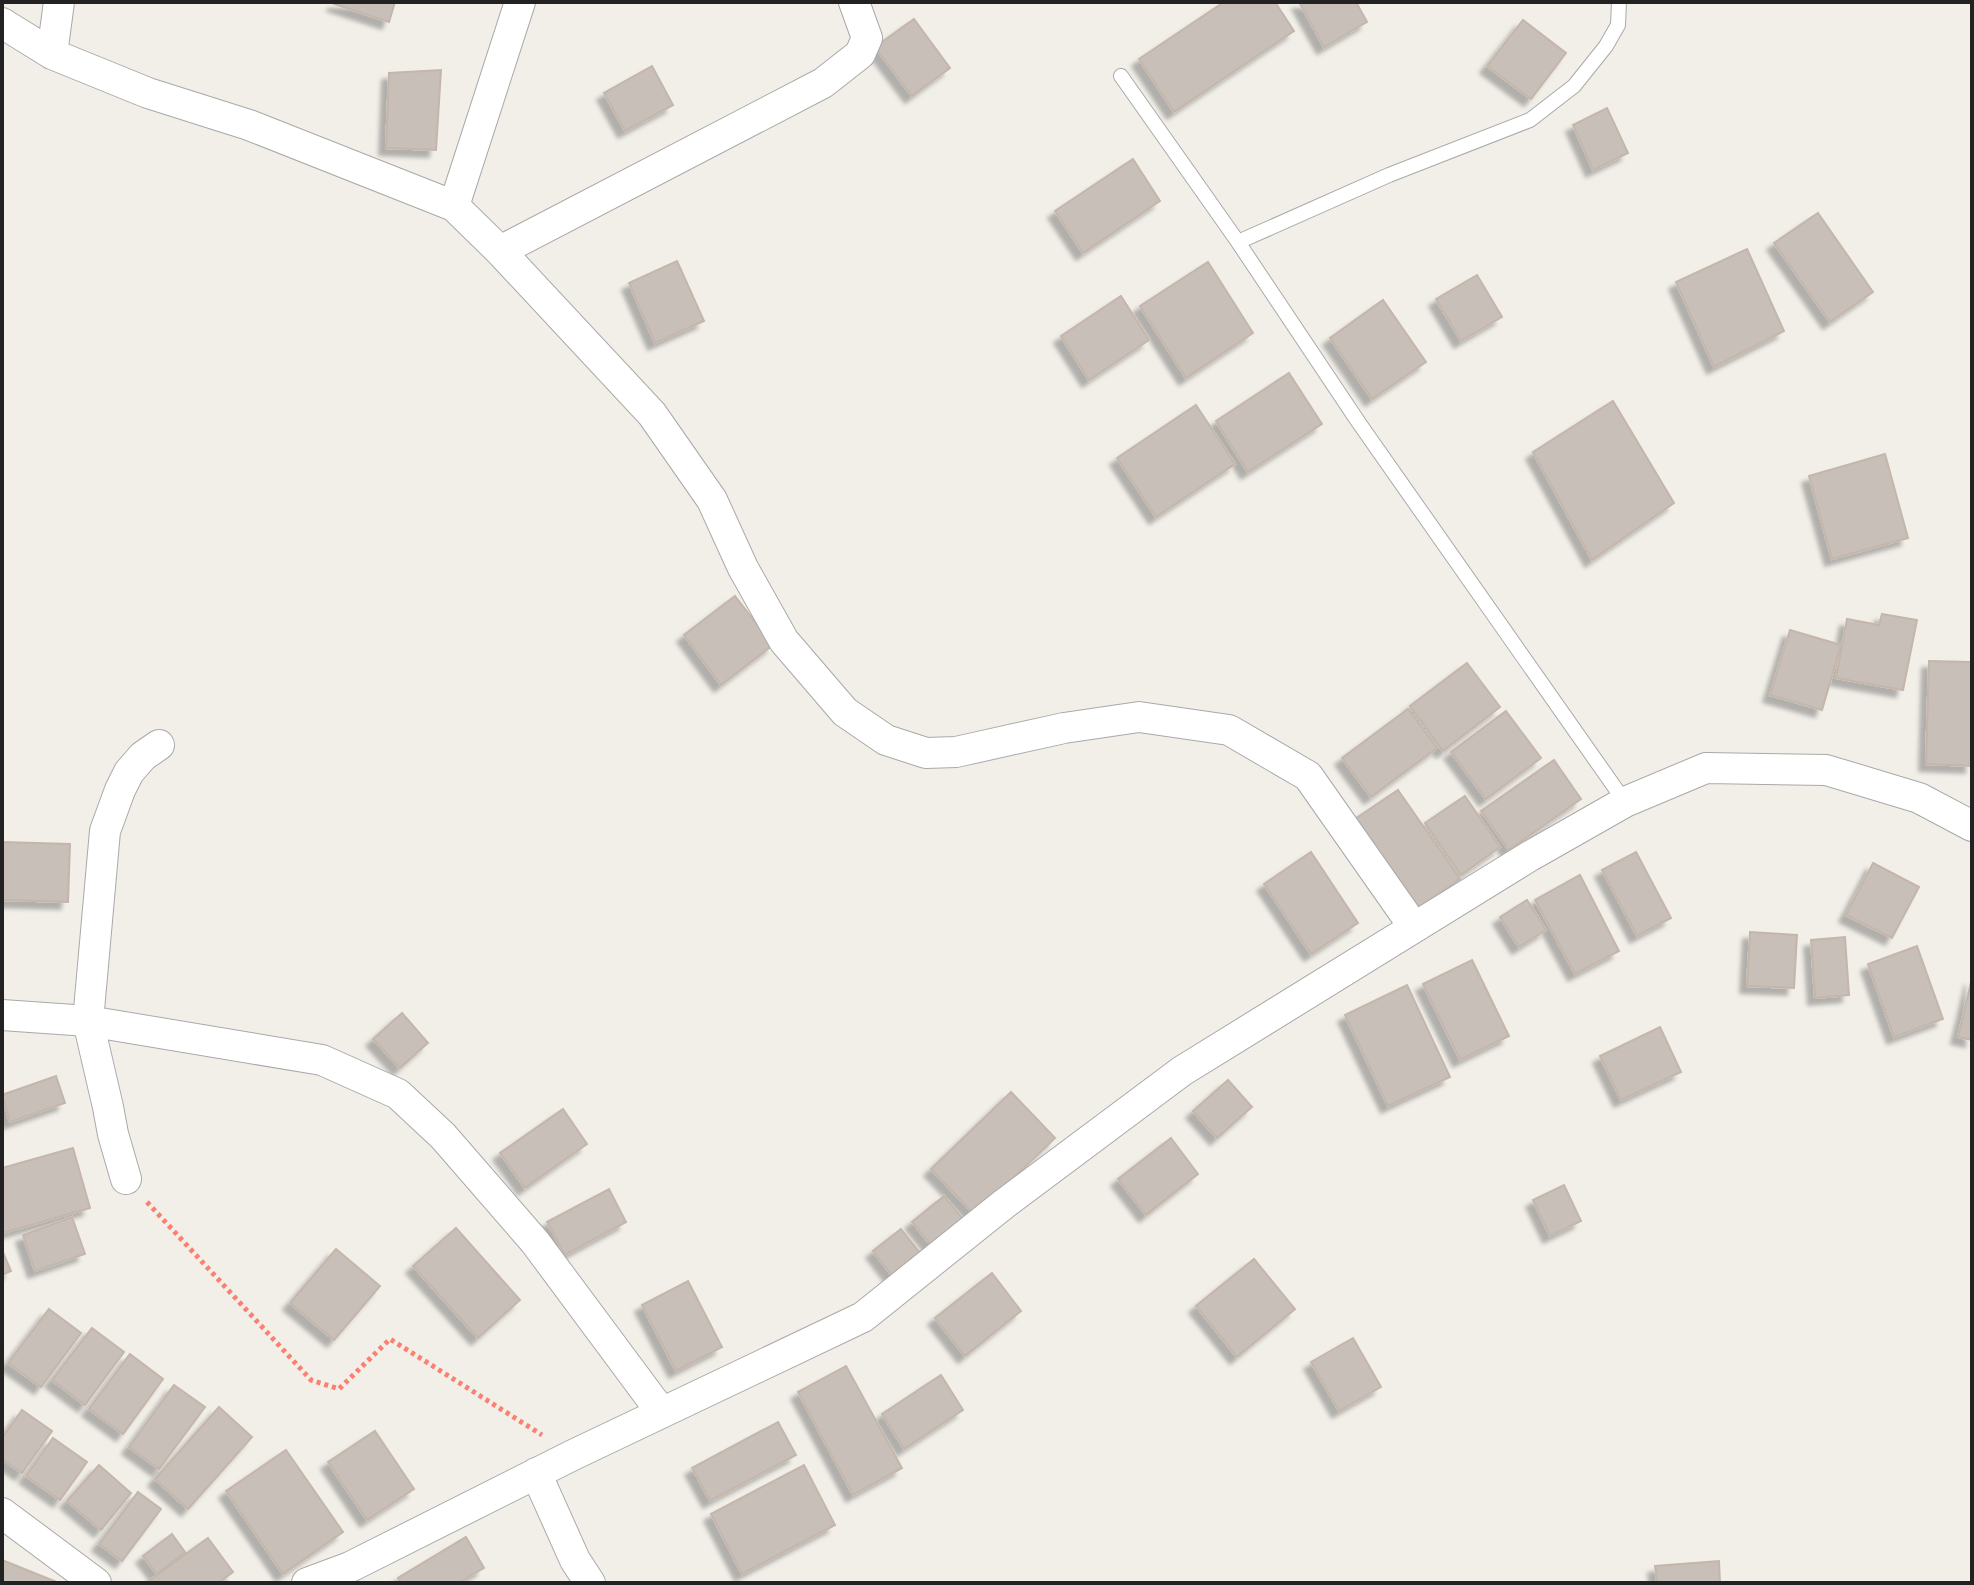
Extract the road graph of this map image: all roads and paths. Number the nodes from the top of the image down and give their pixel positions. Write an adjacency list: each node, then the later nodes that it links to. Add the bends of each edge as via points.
1 (59, 2): 6 (street)
2 (520, 2): 8 (street)
3 (854, 2): 10 (street, via 867,38 860,54 823,83)
4 (1619, 2): 9 (lane, via 1618,25 1606,46 1574,86 1530,120)
5 (2, 23): 6 (street)
6 (52, 54): 8 (street)
7 (1121, 76): 9 (lane)
8 (454, 206): 10 (street)
9 (1238, 242): 12 (lane)
10 (500, 251): 14 (street, via 652,414 712,500 784,641 845,712 886,740 926,753 956,752 1139,717 1229,730 1308,776)
11 (159, 745): 16 (street, via 129,772 105,831)
12 (1625, 802): 13 (street, via 1706,768 1826,770 1919,798); 14 (street)
13 (1972, 826)
14 (1414, 927): 18 (street, via 1182,1071 863,1317)
15 (2, 1015): 16 (street)
16 (88, 1021): 17 (street); 18 (street, via 322,1060 398,1094 443,1136 535,1242)
17 (126, 1179): 19 (path, via 311,1380 339,1389 390,1339)
18 (662, 1413): 19 (street)
19 (573, 1455): 20 (street)
20 (536, 1473): 22 (street); 25 (street)
21 (2, 1513): 23 (street)
22 (354, 1575): 24 (street)
23 (96, 1583)
24 (307, 1583)
25 (590, 1583)

